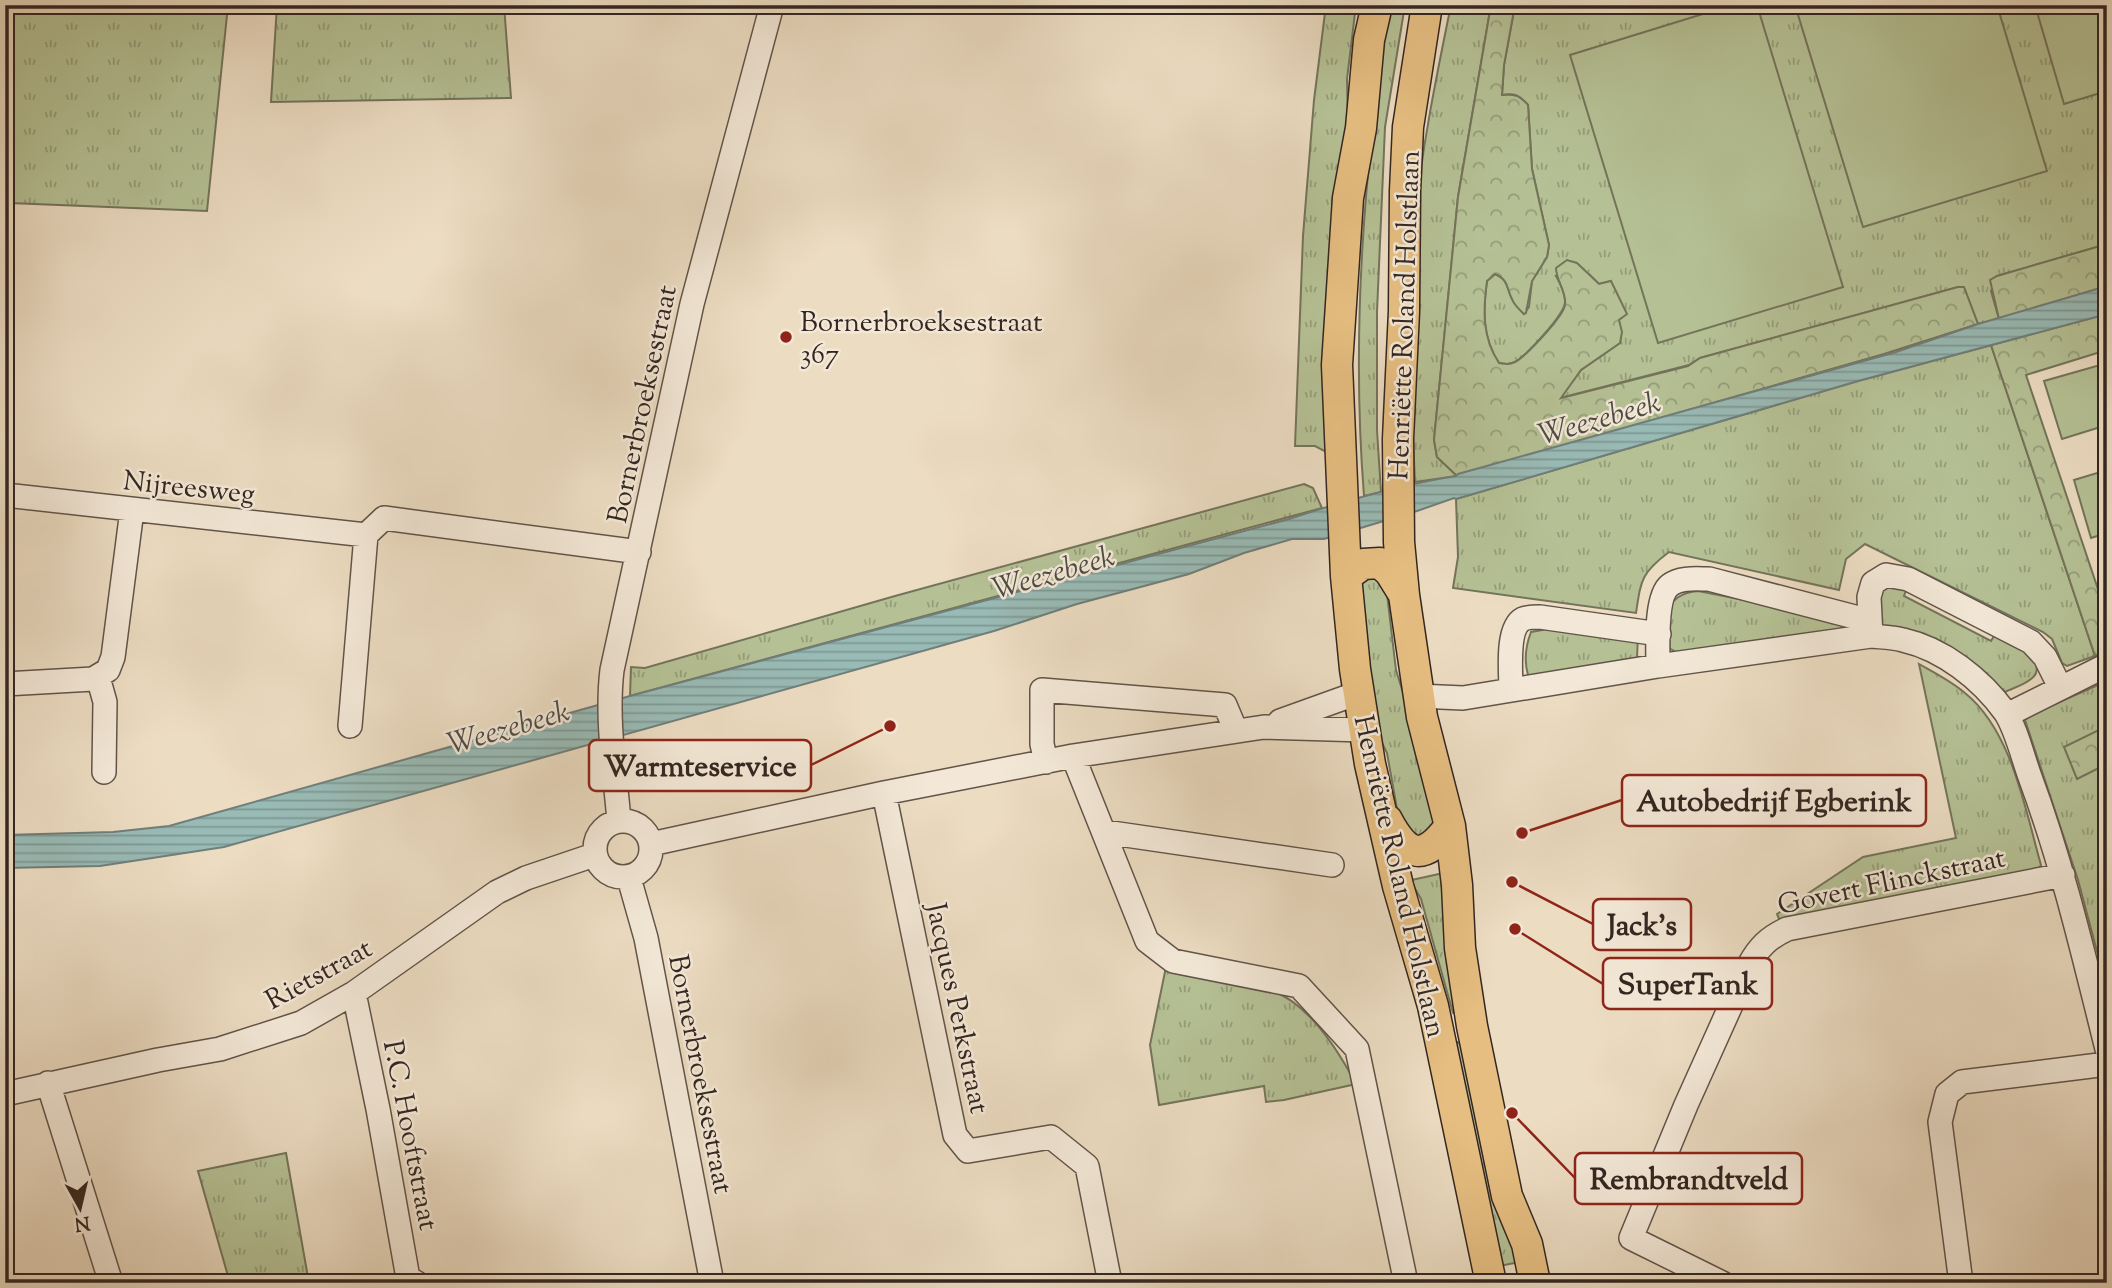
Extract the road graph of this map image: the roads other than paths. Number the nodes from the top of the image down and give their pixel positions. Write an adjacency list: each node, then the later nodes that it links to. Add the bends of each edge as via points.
1 (772, 5): 7 (street, Bornerbroeksestraat, via 692,304)
2 (1377, 5): 8 (main road, Henriëtte Roland Holstlaan, via 1348,198 1337,365)
3 (1427, 5): 9 (main road, Henriëtte Roland Holstlaan, via 1408,127 1398,481)
4 (5, 495): 5 (street, Nijreesweg)
5 (132, 510): 6 (street, Nijreesweg); 14 (street, via 113,657 108,670)
6 (366, 536): 7 (street, via 384,518); 21 (street)
7 (639, 552): 30 (street, Bornerbroeksestraat, via 612,670)
8 (1346, 576): 9 (main road, via 1363,564 1380,563); 18 (main road, Henriëtte Roland Holstlaan)
9 (1404, 594): 19 (main road, Henriëtte Roland Holstlaan)
10 (1870, 628): 11 (street, via 1709,579 1686,579 1670,585 1661,596); 13 (street); 16 (street, via 1873,583 1886,575 1908,579 2031,642 2045,657); 20 (street, via 1941,654 1970,675)
11 (1658, 634): 13 (street); 17 (street, via 1540,617 1524,619 1515,627)
12 (2107, 665): 16 (street)
13 (1658, 666): 17 (street)
14 (98, 677): 15 (street); 27 (street, via 105,702)
15 (5, 684)
16 (2060, 687): 20 (street)
17 (1511, 690): 19 (street)
18 (1358, 693): 22 (street); 23 (main road, Henriëtte Roland Holstlaan)
19 (1420, 706): 31 (main road, Henriëtte Roland Holstlaan)
20 (2007, 715): 36 (street)
21 (350, 726)
22 (1264, 727): 23 (street); 24 (street)
23 (1364, 730): 29 (main road, Henriëtte Roland Holstlaan)
24 (1236, 731): 25 (street); 26 (street, via 1225,705 1042,690)
25 (1073, 756): 26 (street); 32 (street)
26 (1046, 761): 28 (street)
27 (104, 772)
28 (884, 793): 33 (street); 46 (street, Jacques Perkstraat, via 955,1135 968,1151 1051,1137 1087,1166)
29 (1378, 804): 31 (main road, via 1396,839 1410,850 1432,847); 48 (main road, Henriëtte Roland Holstlaan, via 1433,1006)
30 (619, 821): 33 (street, via 640,826); 34 (street, via 599,832)
31 (1450, 826): 49 (main road, Henriëtte Roland Holstlaan, via 1472,1026 1507,1196 1527,1244)
32 (1105, 832): 35 (street); 47 (street, via 1147,942 1173,961 1299,986 1357,1049)
33 (651, 844): 37 (street, via 647,865)
34 (594, 855): 37 (street, via 607,874); 38 (street, Rietstraat, via 526,877 497,892)
35 (1332, 865)
36 (2063, 874): 39 (street); 50 (street, Govert Flinckstraat, via 1787,929 1759,947 1631,1238)
37 (629, 878): 45 (street, Bornerbroeksestraat, via 646,939)
38 (354, 993): 41 (street, Rietstraat, via 300,1023 220,1049); 44 (street, P.C. Hooftstraat, via 408,1278)
39 (2107, 1049)
40 (2107, 1065): 51 (street, via 1962,1082 1947,1094 1940,1122)
41 (48, 1083): 42 (street, Rietstraat); 43 (street)
42 (5, 1094)
43 (111, 1283)
44 (417, 1283)
45 (712, 1283)
46 (1110, 1283)
47 (1406, 1283)
48 (1491, 1283)
49 (1535, 1283)
50 (1722, 1283)
51 (1961, 1283)

